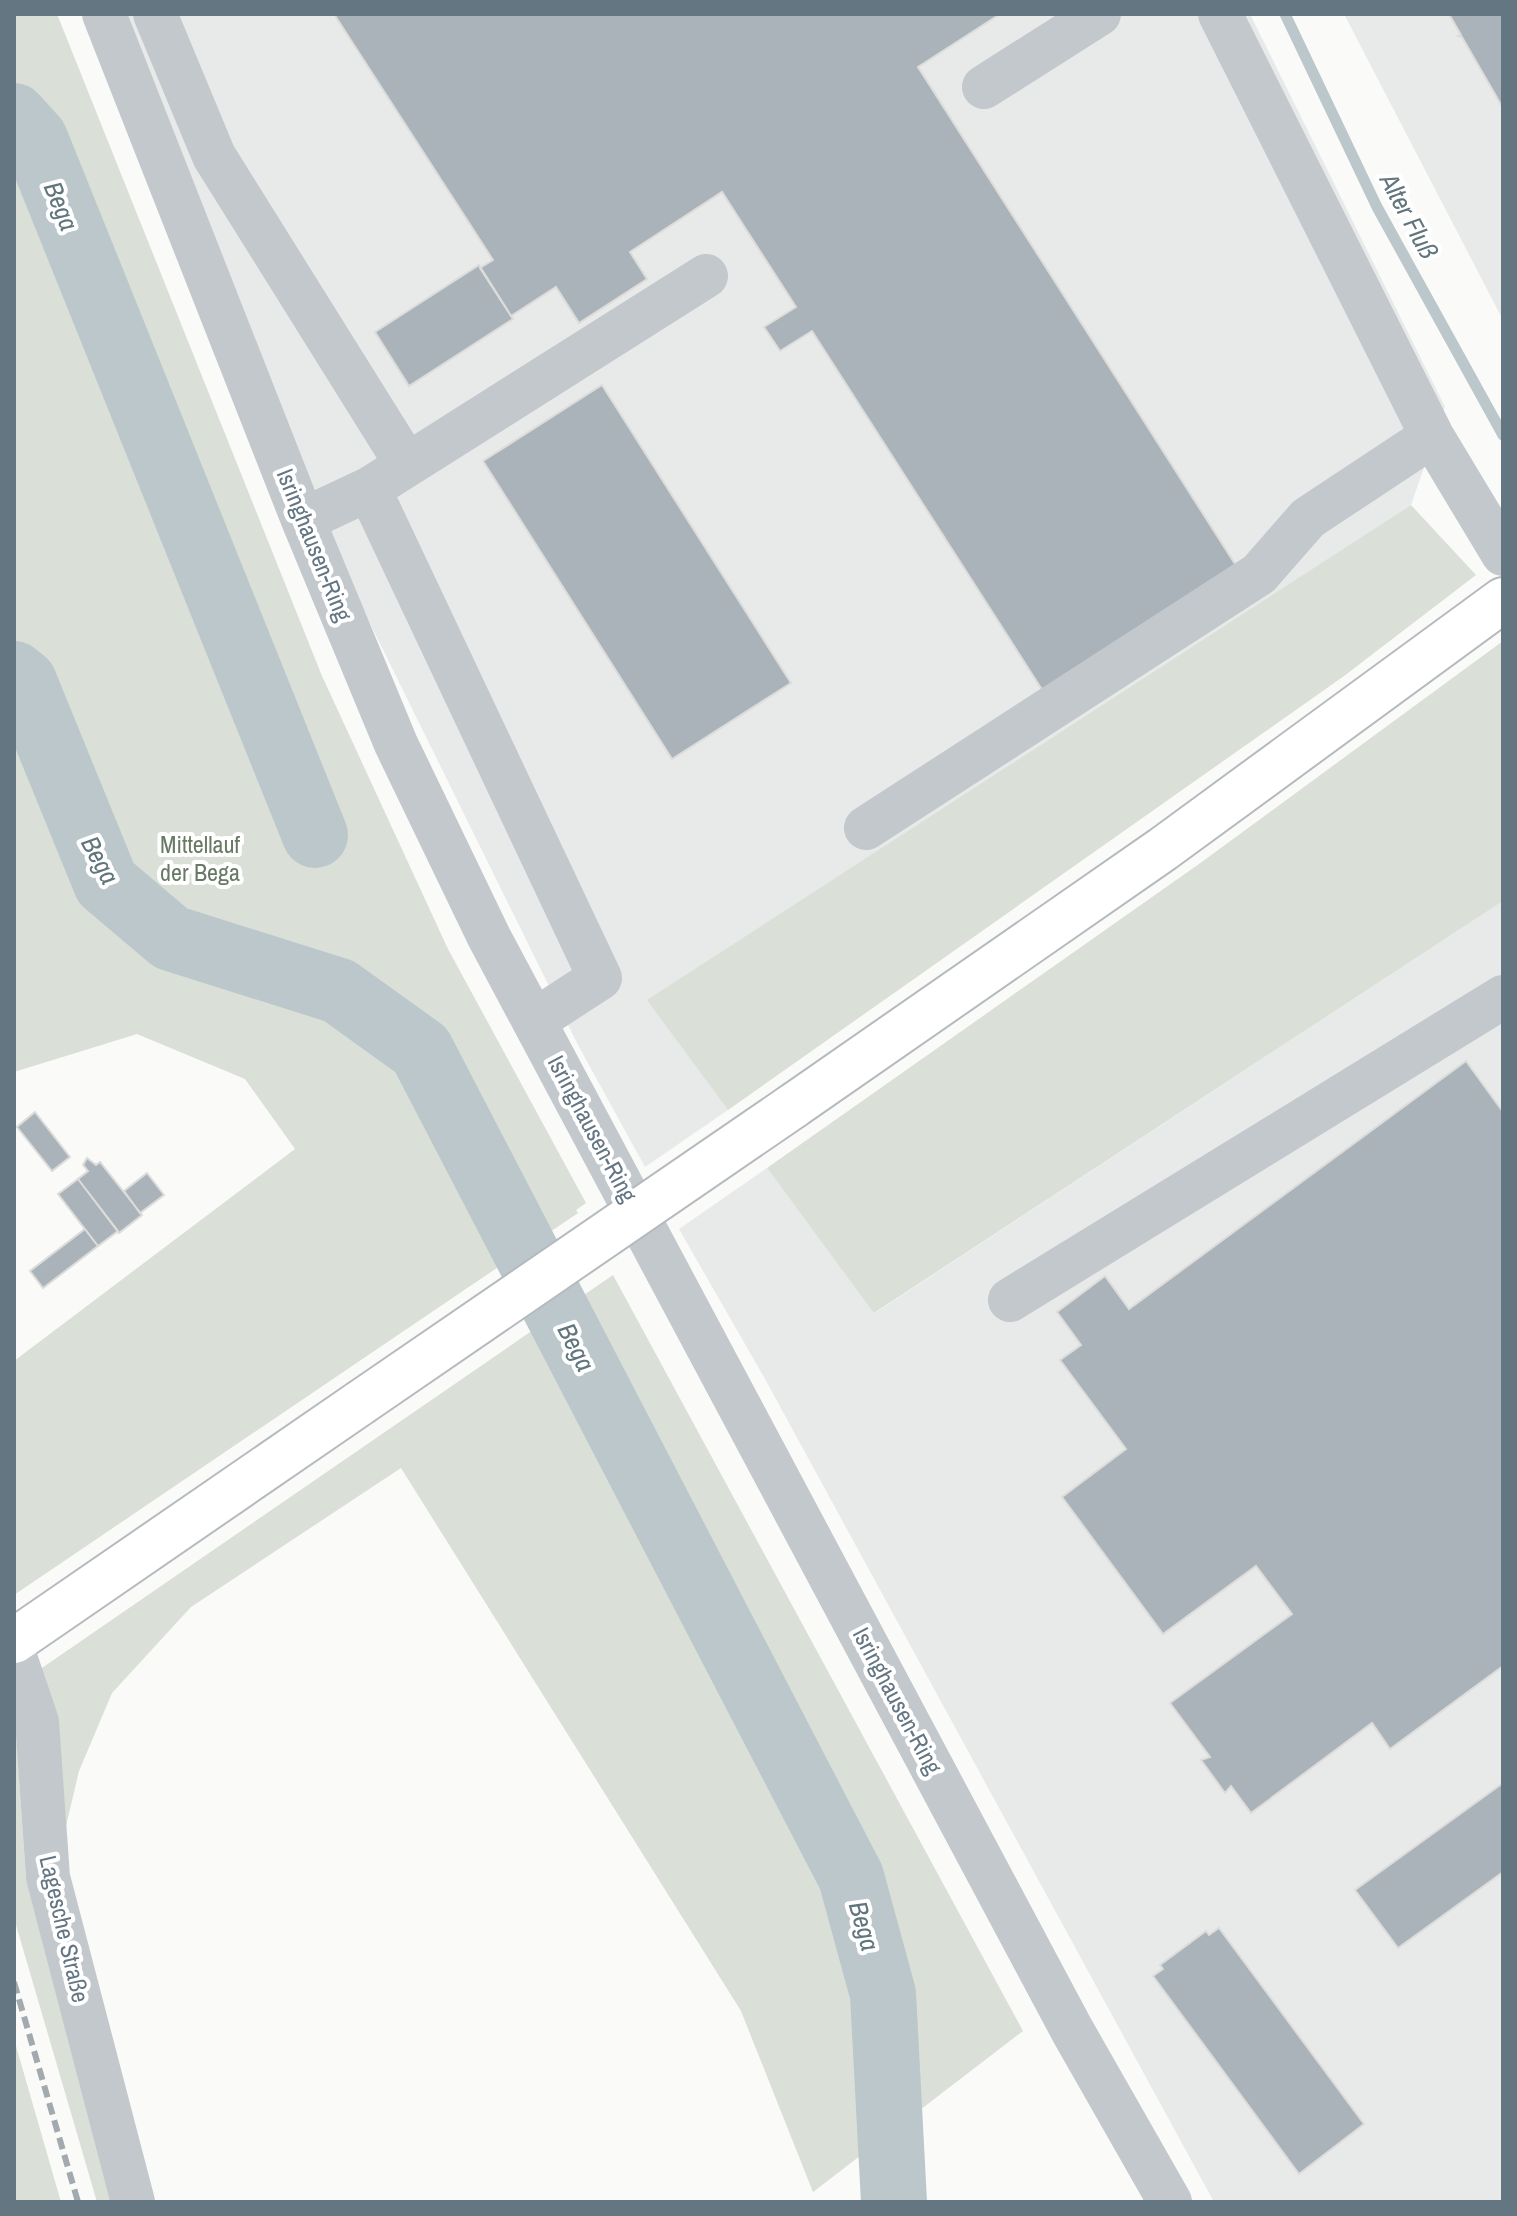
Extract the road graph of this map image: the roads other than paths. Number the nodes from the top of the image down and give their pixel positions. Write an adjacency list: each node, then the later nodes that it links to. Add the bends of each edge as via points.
1 (104, 14): 10 (street, Isringhausen-Ring)
2 (155, 14): 8 (street, via 214,156)
3 (1099, 14): 5 (street)
4 (1220, 14): 7 (street)
5 (984, 87)
6 (706, 276): 8 (street)
7 (1432, 436): 11 (street); 13 (street, via 1308,518 1259,574)
8 (407, 465): 9 (street)
9 (369, 489): 10 (street); 15 (street, via 600,978)
10 (303, 520): 15 (street, Isringhausen-Ring, via 396,744)
11 (1503, 554)
12 (1500, 602): 17 (main road, bridge, via 1175,840)
13 (866, 828)
14 (1503, 997): 16 (street)
15 (534, 1021): 20 (street, Isringhausen-Ring, via 1072,2030)
16 (1010, 1300)
17 (14, 1641)
18 (14, 1654): 19 (street, Lagesche Straße, via 37,1722 48,1877)
19 (133, 2202)
20 (1170, 2202)

